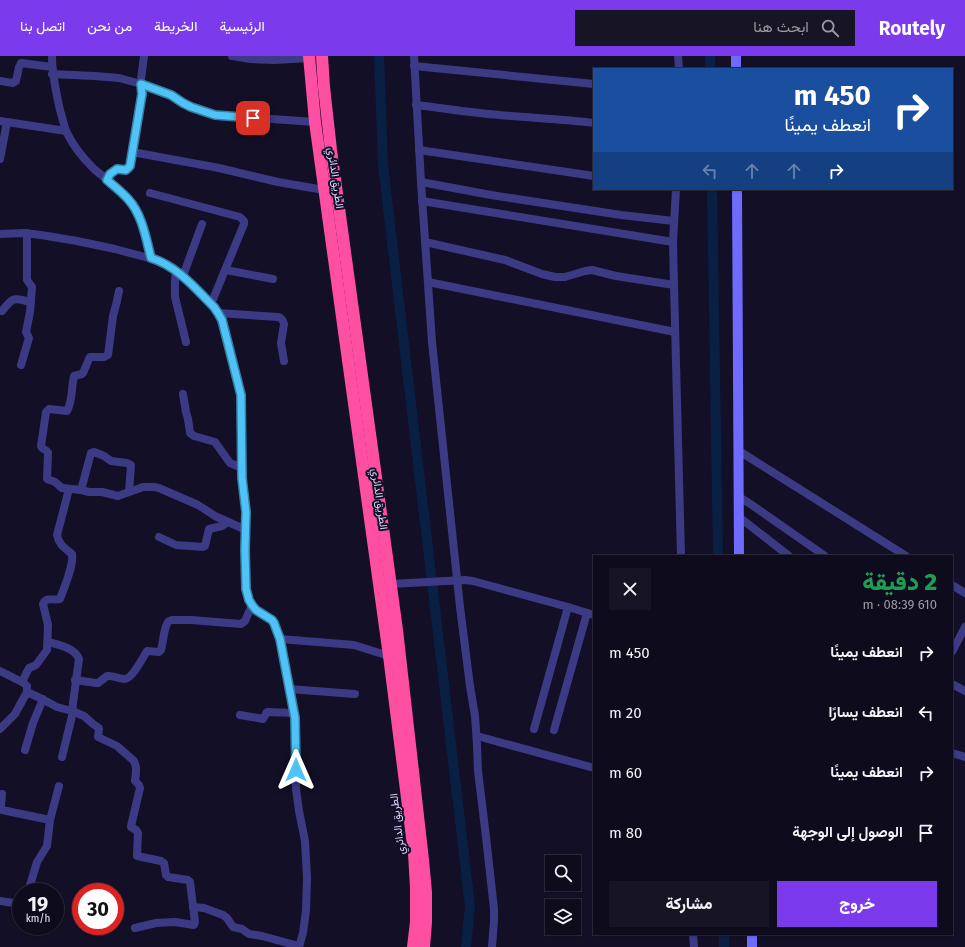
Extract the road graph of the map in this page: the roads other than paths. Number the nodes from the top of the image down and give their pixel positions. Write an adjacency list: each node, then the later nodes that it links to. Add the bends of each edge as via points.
1 (52, 56): 12 (street)
2 (144, 56): 14 (street)
3 (232, 56): 8 (street, via 268,60)
4 (322, 56): 71 (highway, الطريق الدائري, via 331,150)
5 (414, 56): 9 (street)
6 (678, 56): 10 (street)
7 (736, 56): 11 (street)
8 (309, 57): 18 (highway, الطريق الدائري)
9 (414, 66): 15 (street); 16 (street)
10 (679, 68)
11 (736, 68)
12 (52, 70): 13 (street, via 20,63 16,81); 14 (street, via 119,78); 20 (street)
13 (0, 81)
14 (141, 84): 18 (street, via 215,115); 22 (street, via 142,94)
15 (593, 84)
16 (416, 105): 19 (street, via 496,115); 21 (street)
17 (4, 122): 20 (street); 23 (street)
18 (315, 122): 27 (highway, الطريق الدائري)
19 (593, 122)
20 (66, 131): 25 (street, via 87,162)
21 (419, 150): 24 (street); 26 (street)
22 (132, 152): 25 (street, via 128,169 117,169); 27 (street)
23 (0, 159)
24 (593, 176)
25 (107, 180): 38 (street, via 133,205 139,216)
26 (421, 182): 31 (street); 32 (street, via 607,213)
27 (324, 190): 81 (highway, الطريق الدائري)
28 (676, 190): 32 (street)
29 (737, 190): 55 (street)
30 (150, 193): 39 (street, via 244,220)
31 (422, 201): 36 (street); 37 (street)
32 (674, 221): 37 (street)
33 (202, 224): 41 (street)
34 (0, 234): 35 (street)
35 (27, 234): 38 (street, via 77,241); 46 (street, via 27,277 32,287)
36 (425, 242): 43 (street); 44 (street, via 505,260 542,274 565,277 592,270)
37 (673, 242): 44 (street)
38 (151, 258): 40 (street)
39 (226, 270): 42 (street); 47 (street)
40 (176, 271): 41 (street); 51 (street, via 175,297)
41 (183, 276): 47 (street)
42 (273, 279)
43 (428, 282): 50 (street); 70 (street)
44 (674, 285): 50 (street)
45 (119, 291): 57 (street, via 107,357 90,357 83,373 74,376 67,411 49,409 46,412 41,446 48,451 47,477 60,487)
46 (31, 302): 48 (street, via 13,299); 53 (street, via 26,332 29,338)
47 (211, 304): 49 (street)
48 (2, 311)
49 (218, 313): 52 (street, via 281,318 284,324); 56 (street, via 241,395)
50 (675, 332): 65 (street)
51 (186, 342)
52 (284, 361)
53 (21, 365)
54 (183, 394): 56 (street, via 190,433 215,442 230,463)
55 (739, 451): 60 (street); 69 (street)
56 (242, 468): 63 (street)
57 (69, 489): 58 (street); 79 (street, via 57,535 62,546 72,554 72,560 60,599 48,599 44,604)
58 (81, 490): 59 (street, via 118,496); 59 (street, via 91,453 94,452 111,461 131,465)
59 (129, 492): 62 (street, via 143,487 159,488)
60 (739, 497): 61 (street); 68 (street)
61 (739, 517): 66 (street); 67 (street)
62 (228, 522): 63 (street); 64 (street, via 209,529 203,547 176,545)
63 (246, 530): 74 (street, via 246,582)
64 (159, 537)
65 (681, 555)
66 (739, 555)
67 (788, 555)
68 (824, 555)
69 (904, 555)
70 (457, 580): 71 (street); 75 (street, via 473,581); 97 (street)
71 (390, 584): 115 (highway, الطريق الدائري, via 424,860)
72 (953, 586): 73 (street)
73 (965, 593)
74 (252, 605): 78 (street, via 272,620); 83 (street, via 241,624 169,621 161,650 146,652 127,679 107,676 98,683)
75 (568, 607): 76 (street); 95 (street)
76 (590, 614): 96 (street)
77 (965, 627): 80 (street)
78 (280, 639): 81 (street, via 354,645); 86 (street)
79 (48, 642): 83 (street, via 68,648 77,655 79,659); 84 (street, via 46,653 36,665 29,668)
80 (953, 650)
81 (389, 656): 114 (highway, الطريق الدائري, via 414,853 416,915)
82 (0, 671): 84 (street)
83 (75, 680): 91 (street)
84 (22, 682): 88 (street, via 27,686)
85 (953, 685): 87 (street)
86 (289, 689): 89 (street); 92 (street)
87 (965, 691)
88 (27, 692): 90 (street); 94 (street, via 15,714)
89 (355, 694)
90 (43, 700): 91 (street); 98 (street)
91 (72, 711): 100 (street); 109 (street, via 84,716 99,728 98,737 116,746 134,762 135,781 140,788 131,826 138,833 137,856 161,861 168,877 189,881)
92 (294, 713): 93 (street, via 267,712 263,719); 113 (street, via 296,789 307,878 306,910)
93 (240, 715)
94 (0, 729)
95 (534, 729)
96 (554, 730)
97 (477, 736): 102 (street); 116 (street, via 478,771 494,909)
98 (25, 750)
99 (953, 753): 101 (street)
100 (62, 757)
101 (965, 757)
102 (593, 768)
103 (59, 786): 105 (street)
104 (2, 794): 105 (street, via 2,810)
105 (50, 820): 106 (street, via 47,846 37,862)
106 (31, 883)
107 (0, 901): 108 (street)
108 (12, 903)
109 (193, 907): 110 (street, via 193,925 161,922); 113 (street, via 223,915 233,927 249,934)
110 (135, 928)
111 (693, 935): 117 (street)
112 (752, 935): 118 (street)
113 (299, 947)
114 (413, 947)
115 (424, 947)
116 (492, 947)
117 (694, 947)
118 (752, 947)

